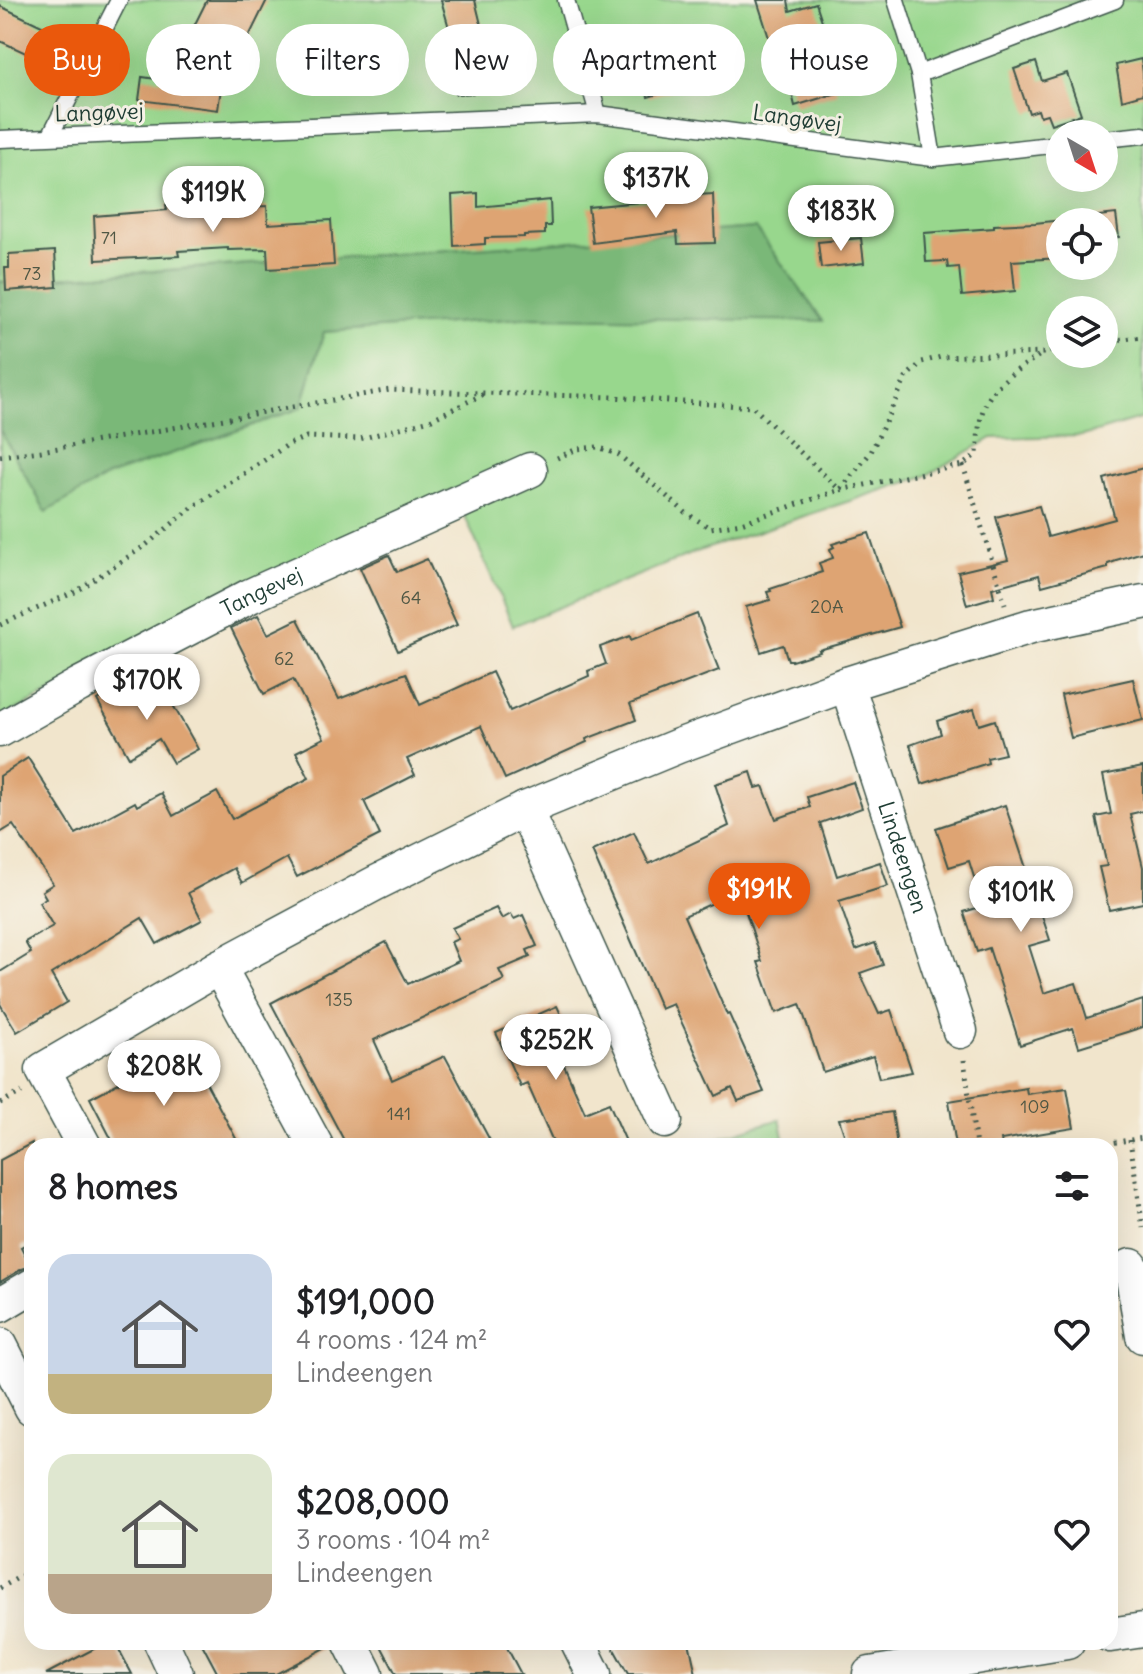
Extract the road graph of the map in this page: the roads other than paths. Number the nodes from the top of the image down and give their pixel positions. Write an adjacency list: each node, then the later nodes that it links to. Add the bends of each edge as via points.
1 (119, 0): 8 (lane)
2 (566, 0): 6 (lane)
3 (896, 0): 5 (lane)
4 (1115, 0): 5 (lane)
5 (919, 74): 12 (lane)
6 (598, 114): 8 (lane, Langøvej); 12 (lane, Langøvej)
7 (1143, 135): 9 (lane)
8 (50, 136): 10 (lane, Langøvej)
9 (1118, 138)
10 (0, 139)
11 (1046, 146): 12 (lane, Langøvej)
12 (933, 158)
13 (530, 470): 16 (street, Tangevej, via 250,596)
14 (1143, 602): 15 (street, via 1031,626)
15 (847, 684): 17 (street); 19 (street, Lindeengen)
16 (0, 730)
17 (525, 809): 18 (street); 20 (street)
18 (219, 967): 21 (street, via 43,1070); 22 (street)
19 (960, 1031)
20 (665, 1121)
21 (80, 1138)
22 (312, 1138)
23 (1131, 1266): 26 (street)
24 (24, 1291): 25 (street)
25 (0, 1305)
26 (1143, 1336)
27 (0, 1345): 28 (street)
28 (24, 1392)
29 (1143, 1630): 30 (street)
30 (1118, 1634)
31 (165, 1650): 36 (street)
32 (354, 1650): 37 (street)
33 (582, 1650): 38 (street)
34 (969, 1650): 35 (street)
35 (920, 1654): 39 (street)
36 (176, 1674)
37 (366, 1674)
38 (594, 1674)
39 (870, 1674)

